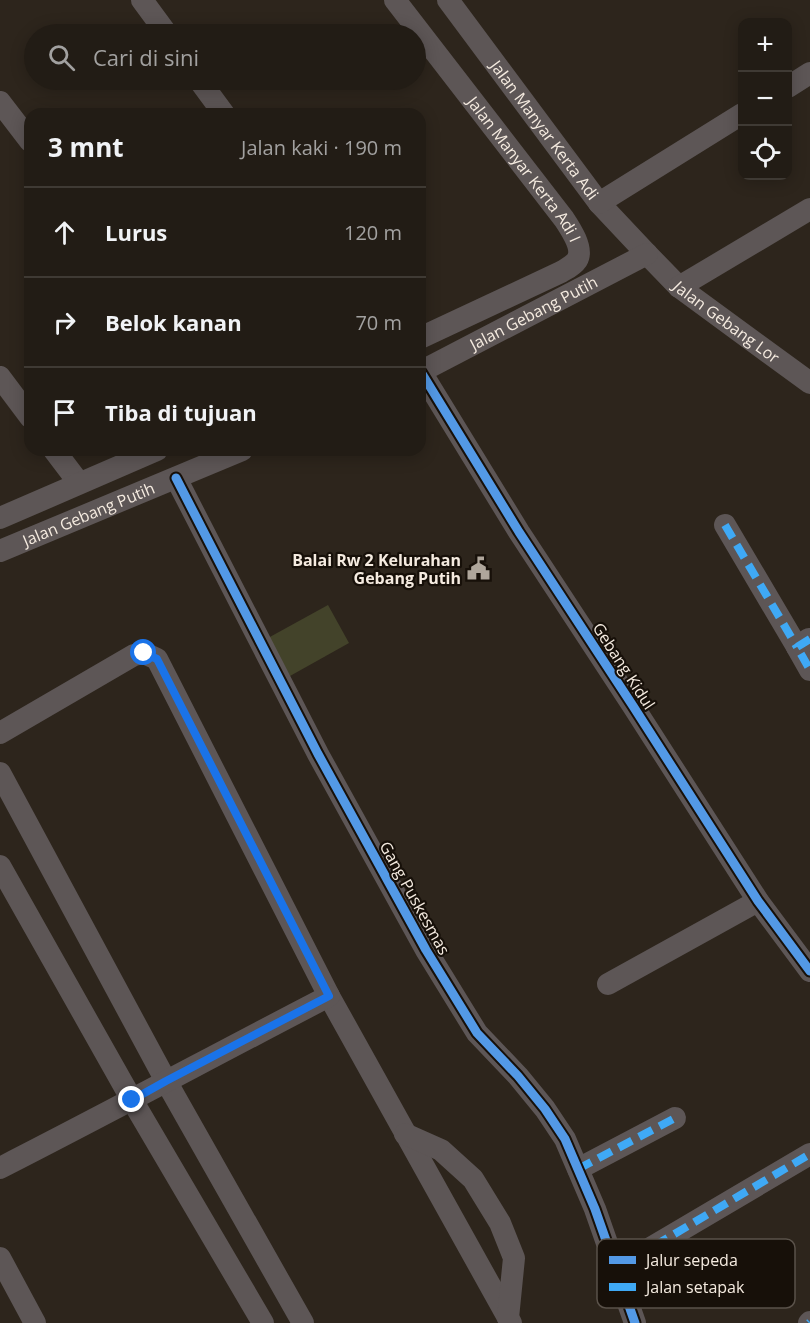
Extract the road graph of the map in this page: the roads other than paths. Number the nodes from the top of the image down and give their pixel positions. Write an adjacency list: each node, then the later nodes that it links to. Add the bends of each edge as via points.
1 (142, 0): 4 (street)
2 (395, 0): 5 (street, Jalan Manyar Kerta Adi I)
3 (448, 0): 14 (street, Jalan Manyar Kerta Adi)
4 (160, 24)
5 (414, 24)
6 (426, 40): 18 (street, Jalan Manyar Kerta Adi I, via 564,219 573,233 579,257 561,272)
7 (810, 73): 8 (street)
8 (792, 84)
9 (206, 90): 11 (street)
10 (0, 102): 13 (street)
11 (220, 108)
12 (738, 116): 14 (street)
13 (24, 133)
14 (599, 203): 16 (street, Jalan Manyar Kerta Adi)
15 (810, 209): 17 (street)
16 (647, 254): 17 (street, Jalan Gebang Lor); 19 (street, Jalan Gebang Putih)
17 (679, 287): 22 (street, Jalan Gebang Lor)
18 (426, 335)
19 (426, 369)
20 (0, 377): 23 (street)
21 (426, 382): 37 (street, Gebang Kidul)
22 (810, 383)
23 (24, 409)
24 (59, 456): 28 (street)
25 (143, 456): 28 (street)
26 (229, 456): 27 (street, Jalan Gebang Putih)
27 (176, 478): 31 (street, Jalan Gebang Putih); 47 (street, Gang Puskesmas, via 318,754 426,950 477,1033 545,1108)
28 (79, 483): 29 (street)
29 (0, 518)
30 (725, 525): 32 (street)
31 (0, 551)
32 (804, 643): 33 (street)
33 (810, 670)
34 (0, 733): 40 (street, via 134,656 144,653 157,659)
35 (0, 772): 41 (street)
36 (0, 866): 42 (street)
37 (758, 900): 38 (street, Gebang Kidul); 39 (street)
38 (810, 971)
39 (608, 984)
40 (329, 996): 41 (street); 44 (street)
41 (166, 1081): 42 (street); 55 (street)
42 (132, 1100): 46 (street); 54 (street)
43 (675, 1118): 47 (street)
44 (405, 1134): 52 (street); 52 (street, via 441,1150 473,1179 500,1223 513,1258)
45 (810, 1154): 49 (street)
46 (0, 1168)
47 (578, 1169): 48 (street, Gang Puskesmas)
48 (606, 1239)
49 (666, 1239)
50 (0, 1258): 53 (street)
51 (629, 1308): 56 (street, Gang Puskesmas)
52 (509, 1320)
53 (35, 1323)
54 (263, 1323)
55 (303, 1323)
56 (635, 1323)

